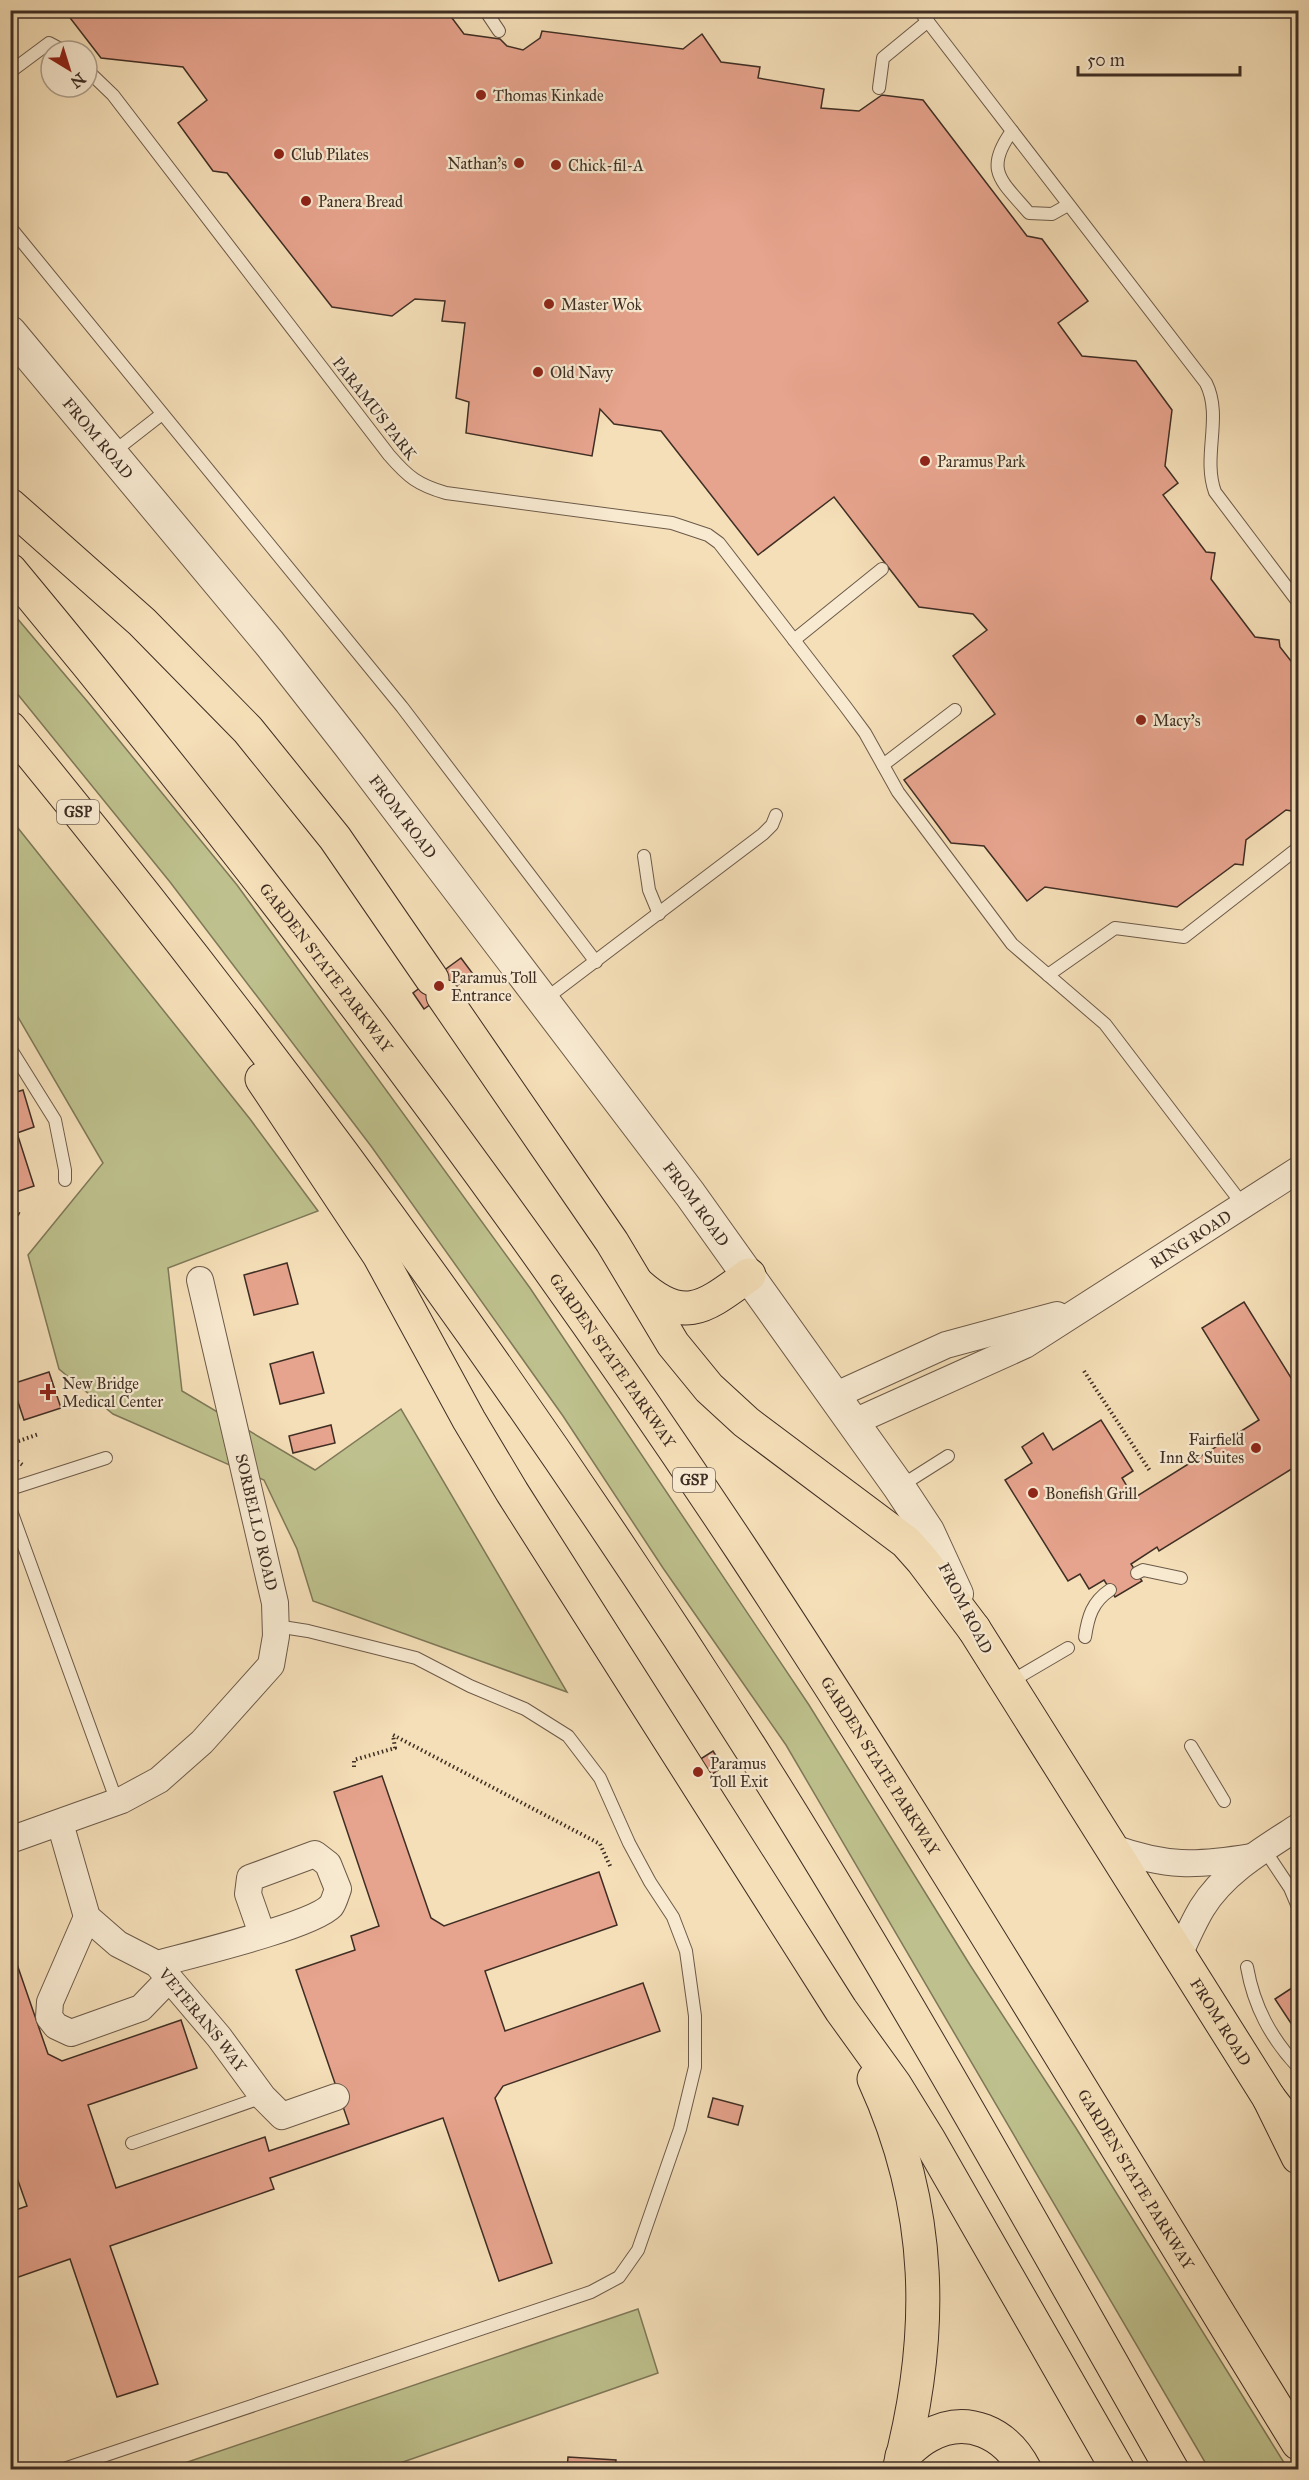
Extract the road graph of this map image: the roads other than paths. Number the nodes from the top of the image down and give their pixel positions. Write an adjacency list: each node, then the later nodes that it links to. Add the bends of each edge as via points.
1 (485, 10): 4 (lane)
2 (919, 10): 3 (lane)
3 (928, 21): 8 (lane, via 883,58); 9 (lane)
4 (500, 31)
5 (39, 50): 6 (lane)
6 (10, 72)
7 (99, 81): 19 (lane, PARAMUS PARK, via 114,95 412,480 446,493 672,523 708,535 728,553)
8 (879, 88)
9 (1012, 131): 10 (lane); 10 (lane, via 1000,147 996,165 1000,179 1029,213 1052,214)
10 (1068, 205): 18 (lane, via 1206,383 1213,405 1209,470 1215,492)
11 (10, 227): 13 (lane)
12 (10, 332): 14 (street, FROM ROAD)
13 (162, 414): 14 (lane); 28 (lane, via 402,707)
14 (111, 453): 30 (street, FROM ROAD, via 270,644)
15 (10, 505): 37 (main road, via 142,622 248,730 335,838)
16 (882, 569): 19 (lane)
17 (10, 570): 76 (main road, GARDEN STATE PARKWAY / GSP, via 179,776 396,1058 604,1349 817,1665)
18 (1299, 602)
19 (794, 640): 22 (lane, PARAMUS PARK, via 865,734)
20 (955, 710): 22 (lane)
21 (10, 728): 26 (main road, GSP)
22 (883, 765): 29 (lane, PARAMUS PARK, via 898,792 1012,944)
23 (776, 815): 27 (lane, via 763,834)
24 (1299, 848): 29 (lane, via 1184,937 1115,928)
25 (644, 856): 27 (lane, via 649,890)
26 (146, 896): 68 (main road, via 280,1108 357,1219 506,1482); 81 (main road, GSP, via 281,1071 435,1283 697,1665 890,1977)
27 (659, 914): 28 (lane)
28 (596, 962): 30 (lane)
29 (1048, 975): 34 (lane, PARAMUS PARK, via 1086,1006 1124,1046)
30 (543, 1001): 35 (street, FROM ROAD)
31 (10, 1048): 33 (lane, via 55,1120)
32 (1299, 1170): 34 (street, RING ROAD)
33 (65, 1180)
34 (1243, 1205): 38 (street, RING ROAD)
35 (749, 1275): 37 (main road, via 715,1300 685,1309 662,1304); 39 (street, FROM ROAD)
36 (200, 1280): 49 (street, SORBELLO ROAD, via 273,1592)
37 (636, 1282): 50 (main road, via 673,1344 709,1388 759,1433 906,1542)
38 (1083, 1308): 39 (street, via 952,1342); 40 (street, RING ROAD, via 1025,1345)
39 (834, 1396): 40 (street, FROM ROAD)
40 (854, 1422): 43 (street, FROM ROAD)
41 (948, 1456): 43 (lane)
42 (106, 1458): 44 (lane)
43 (899, 1487): 50 (street, FROM ROAD, via 928,1531)
44 (10, 1489)
45 (10, 1508): 56 (lane)
46 (1137, 1574): 47 (lane, via 1143,1570)
47 (1181, 1578)
48 (1110, 1590): 51 (lane, via 1098,1598 1088,1618)
49 (276, 1626): 56 (street, SORBELLO ROAD, via 271,1665 202,1742 159,1780); 78 (lane, via 416,1658 525,1709 568,1736 600,1778 629,1843 673,1917 686,1951 695,2016 695,2067 682,2119 638,2250 619,2277 591,2292)
50 (974, 1629): 53 (main road, FROM ROAD)
51 (1085, 1637)
52 (1068, 1648): 53 (lane)
53 (1008, 1684): 60 (main road, FROM ROAD)
54 (1191, 1746): 55 (lane)
55 (1224, 1801)
56 (117, 1802): 57 (street, SORBELLO ROAD)
57 (60, 1823): 59 (street, SORBELLO ROAD); 63 (street)
58 (1299, 1827): 61 (street)
59 (10, 1840)
60 (1113, 1848): 61 (street, via 1155,1861 1189,1864); 65 (main road, FROM ROAD)
61 (1257, 1853): 62 (lane); 65 (street, via 1202,1907)
62 (1298, 1903)
63 (87, 1917): 67 (street, VETERANS WAY, via 117,1944); 67 (street, via 50,2002 49,2017 56,2026 71,2033 141,2008)
64 (262, 1934): 67 (street)
65 (1179, 1955): 72 (main road, FROM ROAD)
66 (1247, 1967): 69 (lane, via 1256,2006)
67 (163, 1971): 70 (street, VETERANS WAY)
68 (841, 2010): 77 (main road, via 894,2131 918,2227 924,2331 915,2402); 80 (main road, via 929,2140)
69 (1299, 2067)
70 (263, 2097): 71 (street, VETERANS WAY, via 282,2116); 74 (lane)
71 (336, 2097)
72 (1269, 2098): 73 (main road, FROM ROAD); 75 (main road)
73 (1299, 2136)
74 (132, 2143)
75 (1299, 2157)
76 (1299, 2443)
77 (900, 2463): 79 (main road, via 927,2436 970,2427 1008,2444)
78 (61, 2469)
79 (1025, 2469)
80 (1118, 2469)
81 (1173, 2469)

